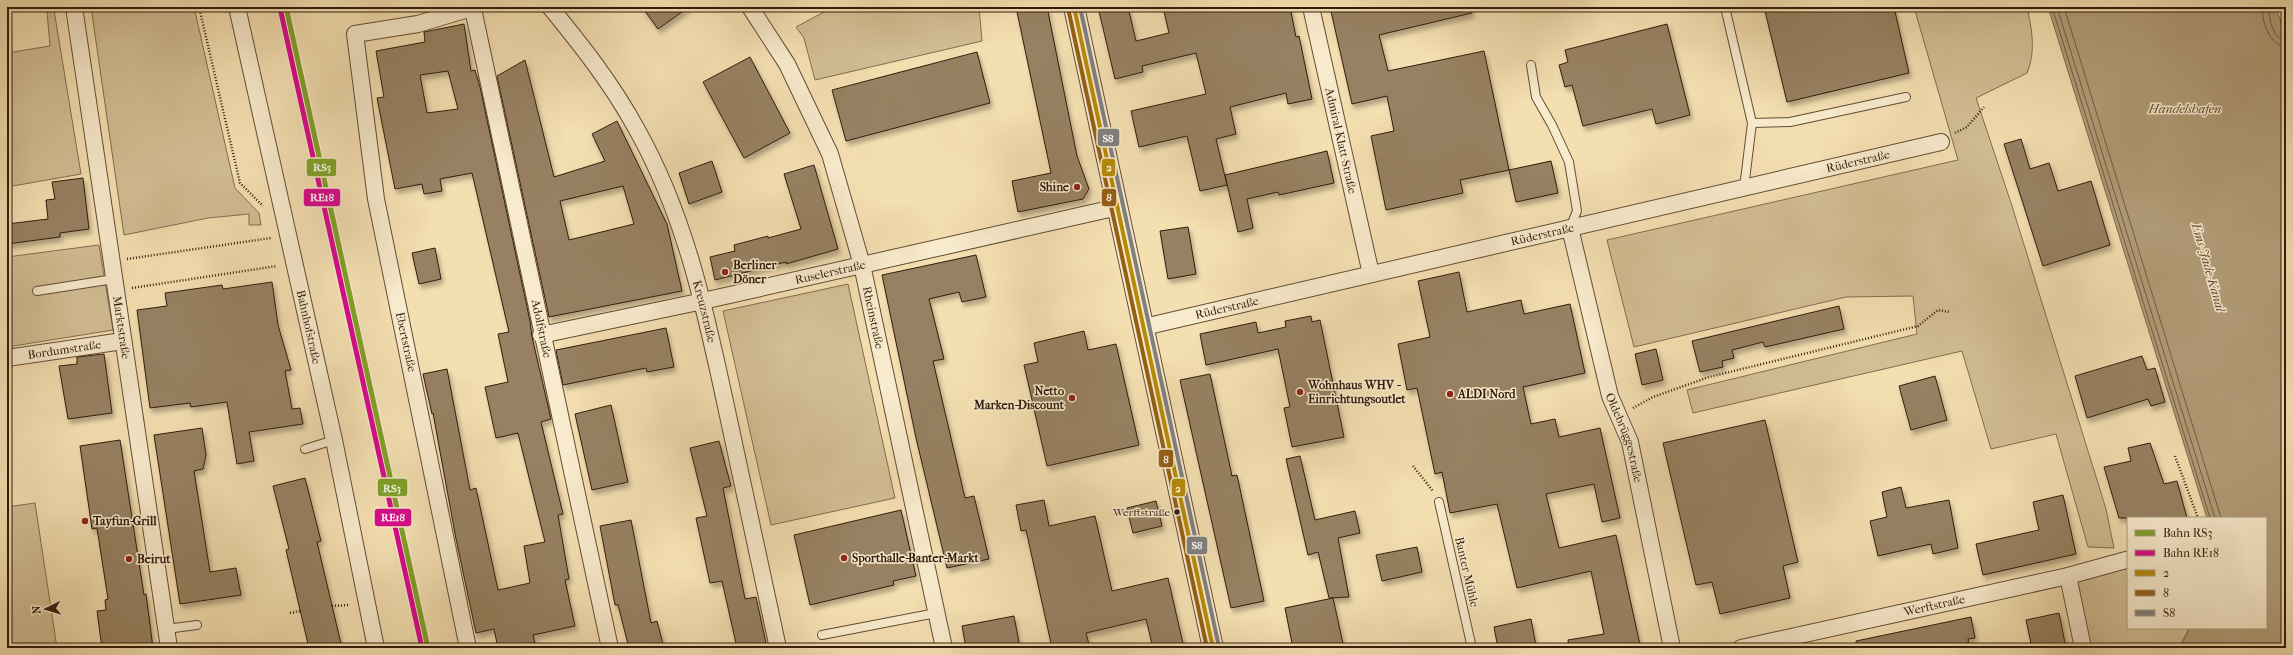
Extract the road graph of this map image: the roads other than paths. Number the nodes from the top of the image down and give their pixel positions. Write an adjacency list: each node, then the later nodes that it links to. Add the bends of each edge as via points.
1 (74, 7): 18 (street, Marktstraße)
2 (237, 7): 25 (street, Bahnhofstraße)
3 (550, 7): 20 (street, Kreuzstraße, via 612,86 637,130 663,182 682,232)
4 (750, 7): 16 (street, Rheinstraße, via 787,64 830,154)
5 (1074, 7): 14 (street)
6 (1311, 7): 17 (street, Admiral-Klatt-Straße)
7 (1725, 7): 11 (lane)
8 (474, 8): 22 (street, Adolfstraße); 36 (street, Ebertstraße, via 418,24 355,34 376,199)
9 (1531, 65): 15 (lane, via 1536,97 1569,162 1577,211)
10 (1906, 97): 11 (lane, via 1790,122)
11 (1752, 123): 13 (lane)
12 (1941, 142): 13 (street, Rüderstraße)
13 (1744, 188): 15 (street, Rüderstraße)
14 (1118, 207): 16 (street, Ruselerstraße); 21 (street)
15 (1570, 228): 17 (street, Rüderstraße); 42 (street, Oldebrüggestraße, via 1610,396 1630,442)
16 (862, 265): 20 (street, Ruselerstraße); 30 (street, Rheinstraße)
17 (1371, 274): 21 (street, Rüderstraße)
18 (115, 284): 19 (lane); 23 (street, Marktstraße)
19 (37, 290)
20 (703, 301): 22 (street, Ruselerstraße); 38 (street, Kreuzstraße)
21 (1144, 327): 40 (street)
22 (542, 335): 37 (street, Adolfstraße)
23 (123, 341): 24 (street, Bordumstraße); 32 (street, Marktstraße)
24 (7, 358)
25 (334, 440): 26 (lane); 35 (street, Bahnhofstraße)
26 (305, 449)
27 (1439, 502): 41 (lane, Banter Mühle)
28 (2126, 560): 29 (street, Werftstraße)
29 (2068, 576): 43 (street, Werftstraße); 44 (street)
30 (936, 613): 33 (lane); 39 (street, Rheinstraße)
31 (197, 625): 32 (lane)
32 (166, 629): 34 (street, Marktstraße)
33 (822, 635)
34 (169, 648)
35 (376, 648)
36 (468, 648)
37 (610, 648)
38 (778, 648)
39 (944, 648)
40 (1213, 648)
41 (1472, 648)
42 (1672, 648)
43 (1742, 648)
44 (2083, 648)

